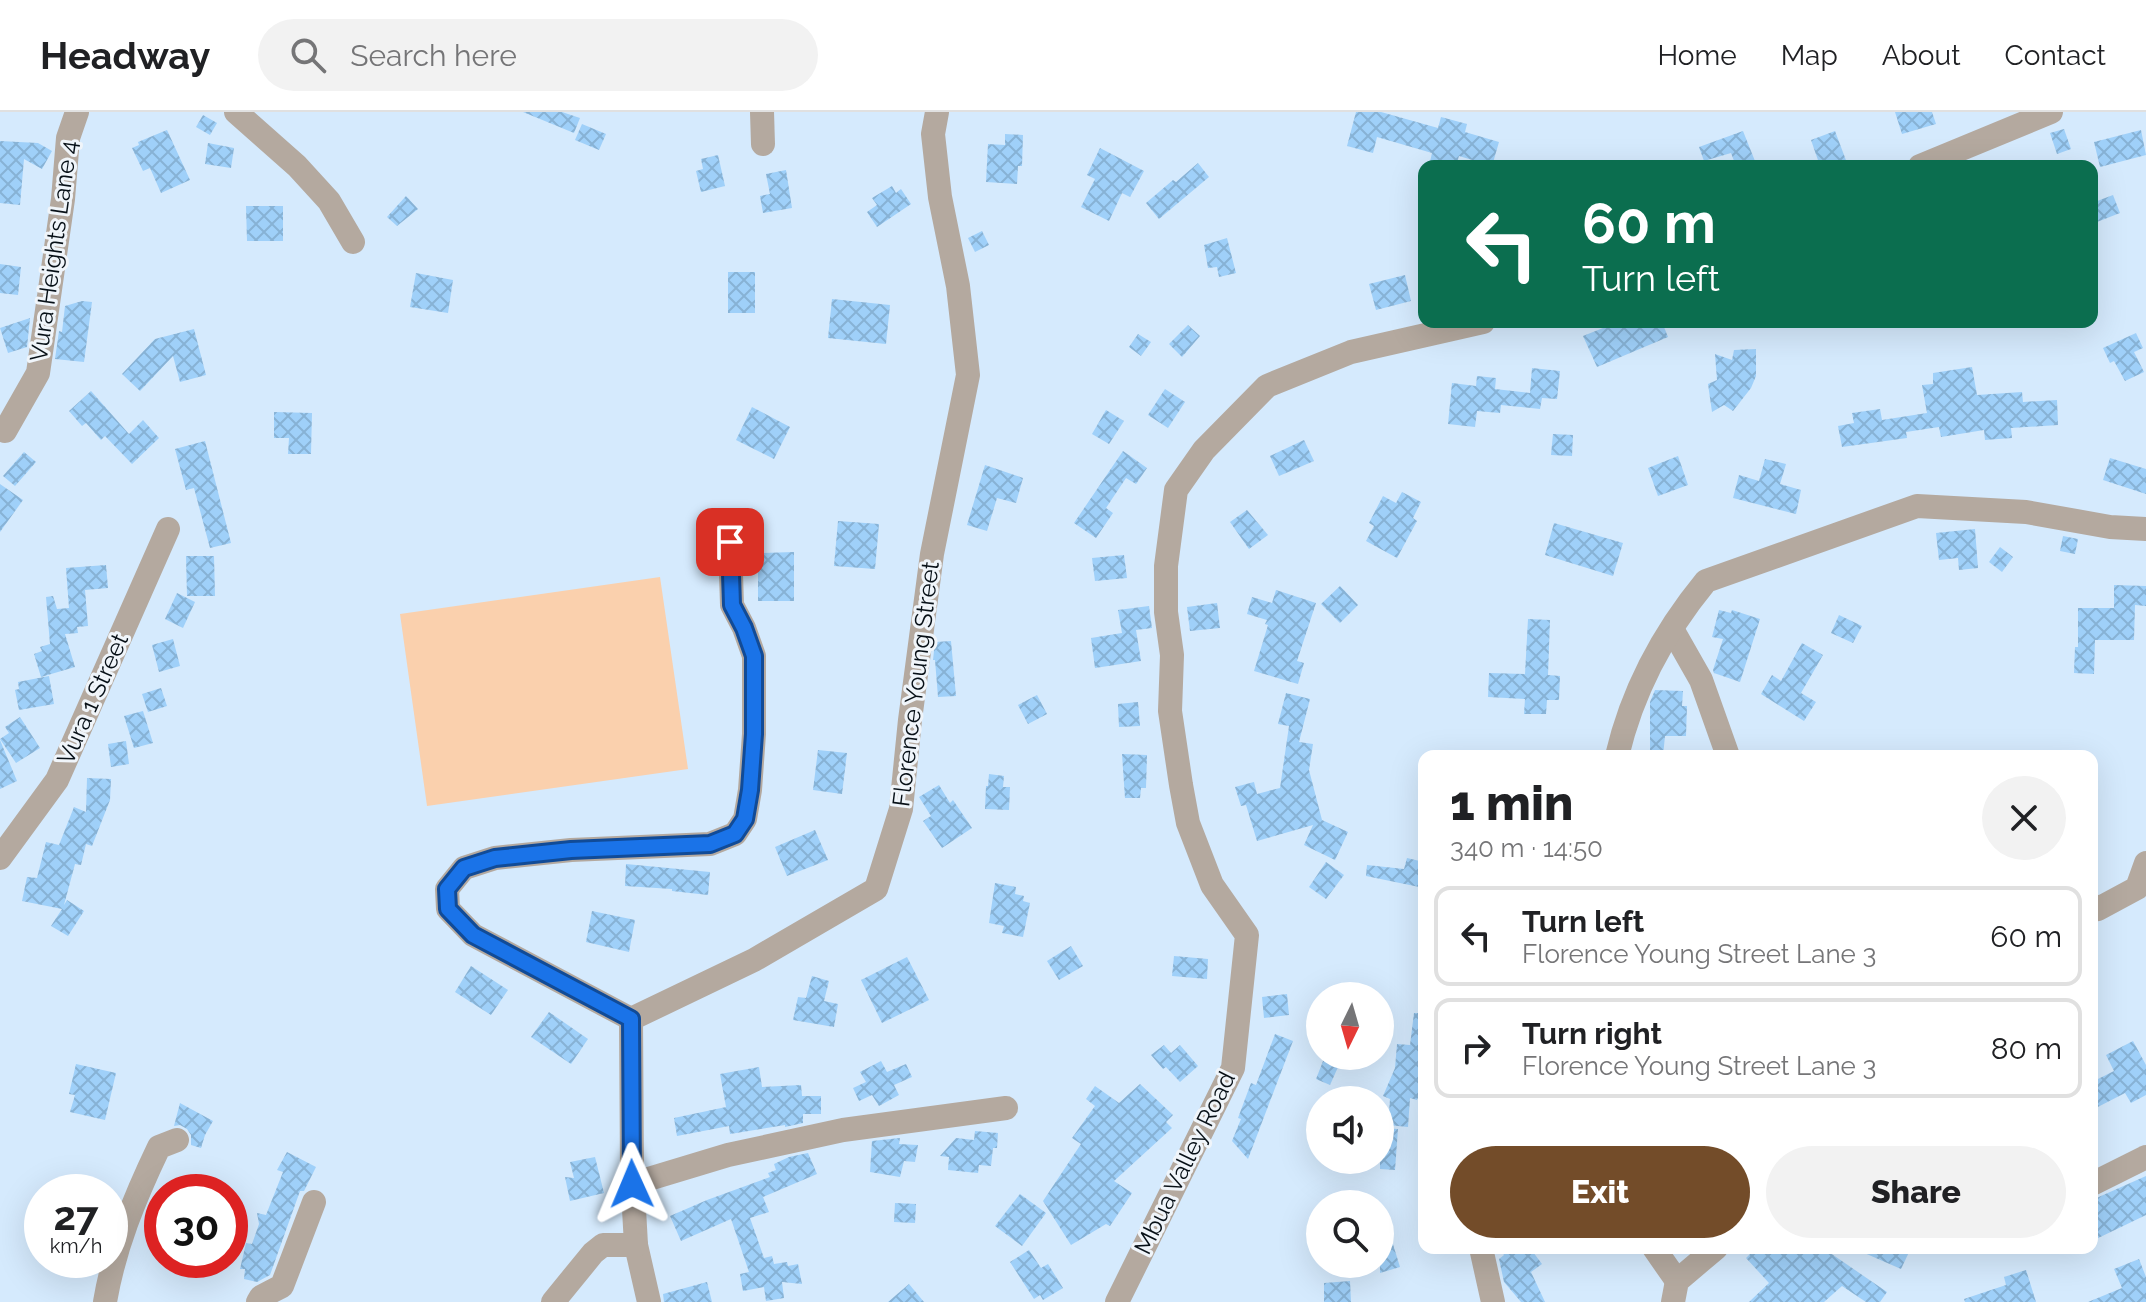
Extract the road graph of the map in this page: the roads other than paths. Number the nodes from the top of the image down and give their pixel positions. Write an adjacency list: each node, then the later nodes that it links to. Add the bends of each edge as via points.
1 (77, 112): 10 (street, Vura Heights Lane 4, via 68,138 38,373)
2 (236, 112): 8 (street, via 329,201)
3 (762, 112): 6 (street)
4 (937, 112): 20 (street, Florence Young Street, via 933,134 940,197 968,375 932,554 901,809 876,889 754,960)
5 (2051, 112): 7 (street)
6 (763, 144)
7 (1935, 160)
8 (353, 242)
9 (1457, 328): 36 (street, Mbua Valley Road, via 1351,352 1267,386 1204,450 1176,490 1166,612 1172,655 1170,711 1181,785 1188,823 1212,885 1247,935 1233,1068)
10 (5, 431)
11 (168, 529): 17 (street, Vura 1 Street, via 57,780)
12 (2146, 529): 14 (street, via 2026,512 1917,506 1706,581)
13 (730, 542): 20 (street, via 732,605 754,656 750,790 745,819 735,834 710,844 495,858 464,868 447,889 448,909 473,935)
14 (1672, 629): 15 (street, via 1644,677); 16 (street, via 1701,680)
15 (1618, 750)
16 (1726, 750)
17 (0, 858)
18 (2146, 863): 19 (street, via 2137,888)
19 (2098, 909)
20 (631, 1019): 25 (street)
21 (1006, 1108): 25 (street, via 843,1130 728,1155)
22 (177, 1140): 32 (street, via 159,1147 137,1192)
23 (2146, 1157): 24 (street)
24 (2098, 1181)
25 (632, 1184): 27 (street)
26 (314, 1202): 33 (street, via 282,1286)
27 (636, 1245): 34 (street, via 603,1245); 35 (street)
28 (1482, 1254): 37 (street)
29 (1657, 1254): 31 (street)
30 (1710, 1254): 31 (street)
31 (1675, 1291)
32 (105, 1302)
33 (258, 1302)
34 (553, 1302)
35 (649, 1302)
36 (1117, 1302)
37 (1493, 1302)

